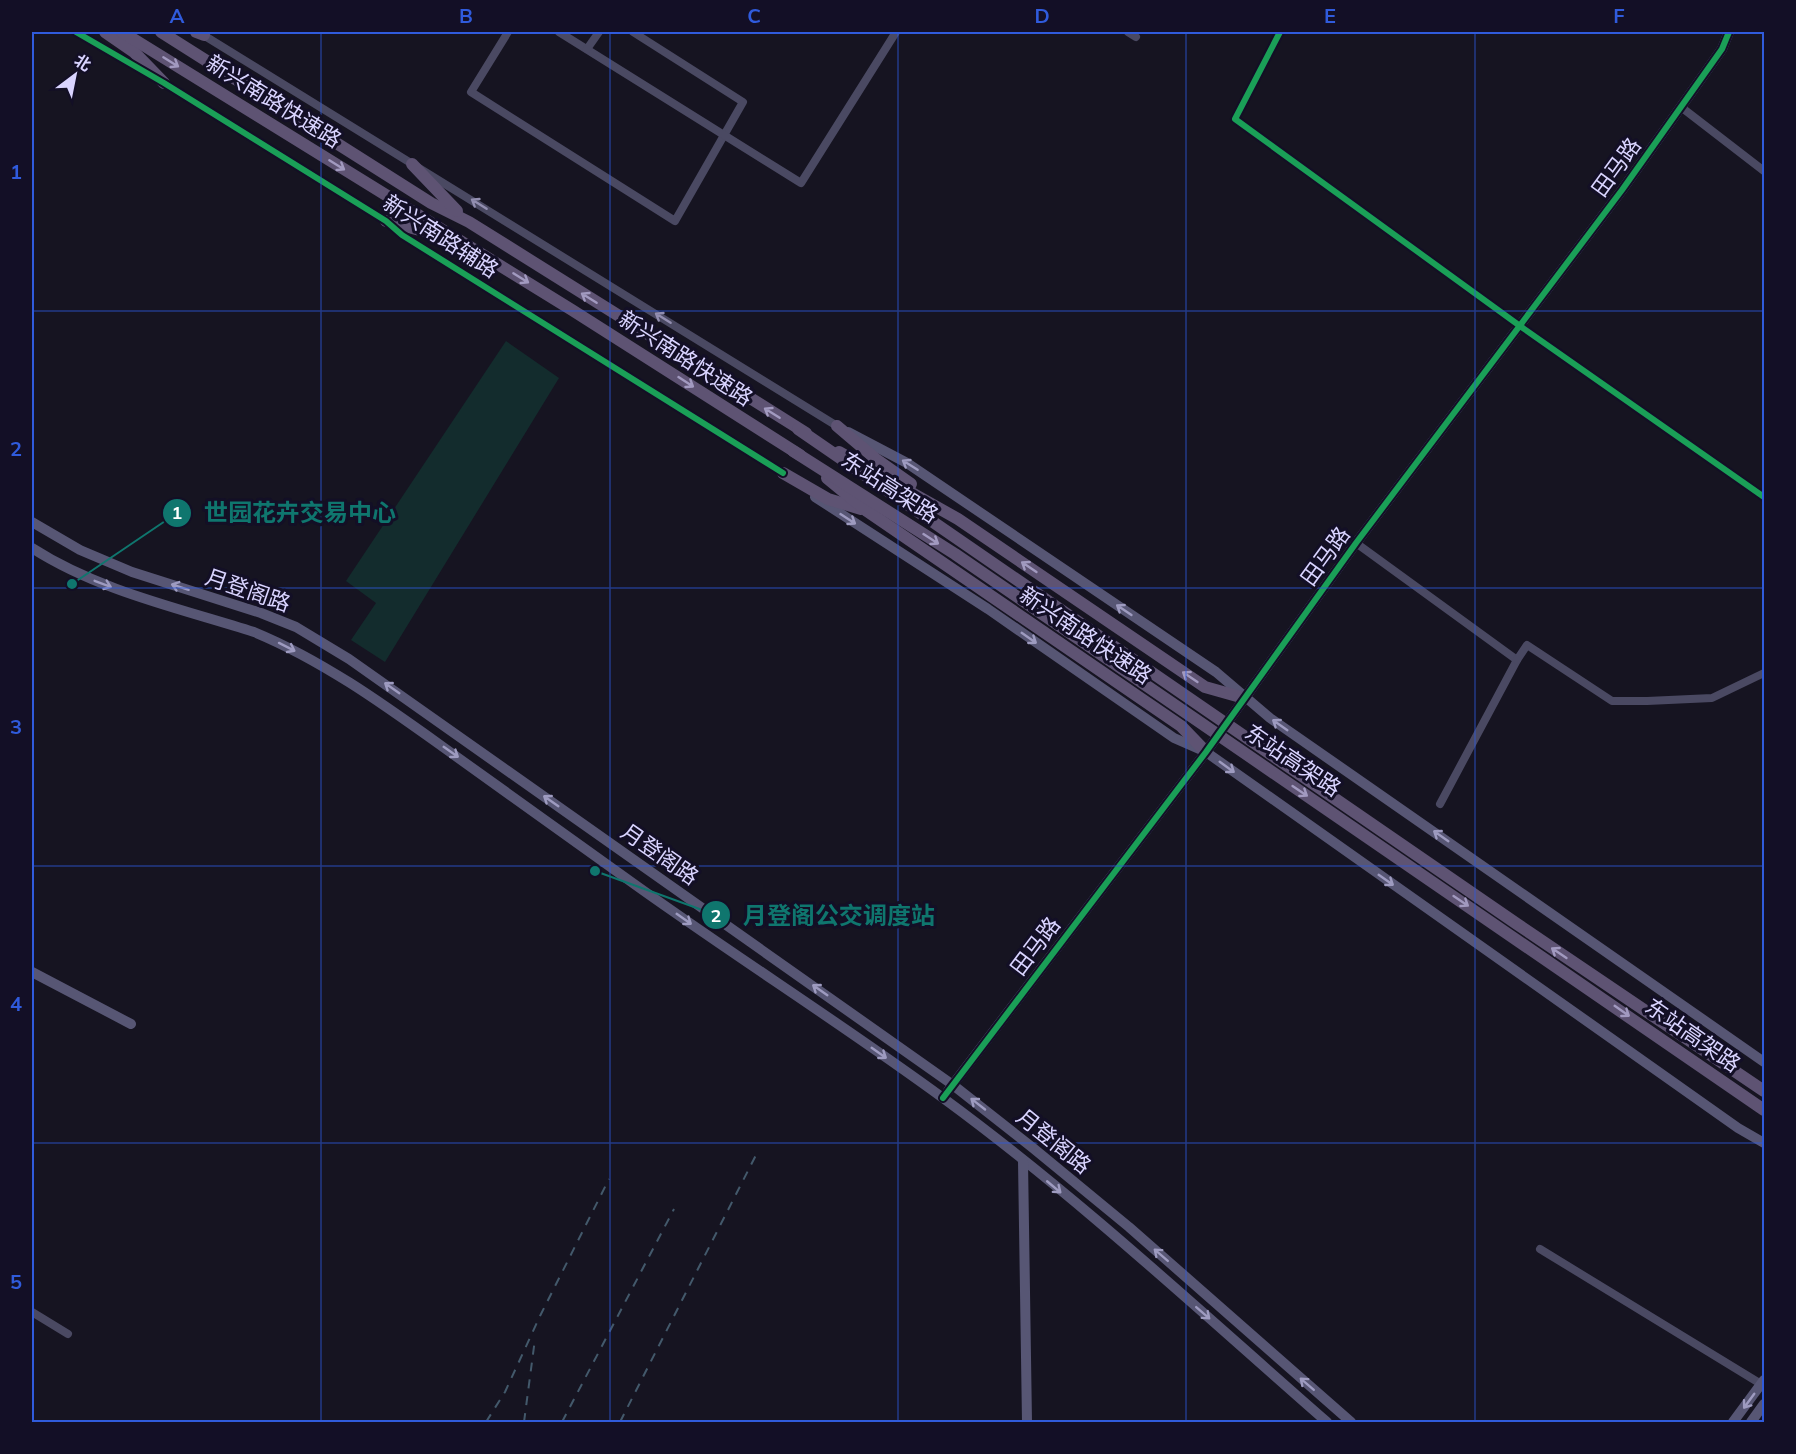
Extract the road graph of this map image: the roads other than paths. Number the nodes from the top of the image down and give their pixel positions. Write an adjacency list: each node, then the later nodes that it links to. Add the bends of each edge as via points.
1 (76, 32): 15 (street, 新兴南路辅路)
2 (160, 32): 21 (main road, 新兴南路快速路, via 431,203)
3 (508, 32): 17 (street, via 471,92 675,221)
4 (559, 32): 14 (street)
5 (598, 32): 14 (street)
6 (633, 32): 17 (street, via 743,102)
7 (896, 32): 17 (street, via 801,183)
8 (1128, 32): 13 (street)
9 (1280, 32): 23 (street, via 1235,119)
10 (1729, 32): 16 (main road, 田马路, via 1722,49)
11 (113, 33): 15 (main road); 22 (main road, 新兴南路快速路, one-way to 22)
12 (199, 33): 18 (street, 新兴南路辅路)
13 (1136, 37)
14 (587, 49): 17 (street)
15 (164, 83): 20 (street, 新兴南路辅路)
16 (1681, 107): 19 (street); 23 (main road, 田马路)
17 (724, 135)
18 (412, 164): 21 (main road); 24 (street, 新兴南路辅路, one-way to 18)
19 (1764, 171)
20 (386, 221): 22 (main road); 27 (street, 新兴南路辅路, via 402,235)
21 (469, 222): 25 (main road, 新兴南路快速路, one-way to 21)
22 (461, 241): 26 (main road, 新兴南路快速路, one-way to 26)
23 (1520, 326): 28 (street); 32 (main road, 田马路)
24 (837, 426): 30 (main road); 36 (main road, one-way to 24, via 1216,672 908,463)
25 (798, 429): 30 (main road, 新兴南路快速路); 43 (main road, 东站高架路, one-way to 25, bridge)
26 (793, 451): 29 (main road, 新兴南路快速路); 45 (main road, 东站高架路, one-way to 45, bridge, via 955,554)
27 (783, 473): 29 (main road, via 828,499); 37 (main road, one-way to 37, via 1174,738)
28 (1764, 497)
29 (867, 511): 37 (main road, 新兴南路快速路, via 1181,726)
30 (958, 519): 36 (main road, 新兴南路快速路, one-way to 30, via 1205,687)
31 (32, 522): 42 (main road, 月登阁路, one-way to 31, via 324,642 271,617 132,572 80,550)
32 (1356, 543): 34 (street); 36 (main road, 田马路)
33 (32, 548): 44 (main road, 月登阁路, one-way to 44, via 107,585 264,636 338,676)
34 (1517, 660): 35 (street, via 1527,645 1612,701 1712,698); 38 (street)
35 (1764, 673)
36 (1244, 698): 37 (main road, 田马路); 41 (main road, one-way to 36)
37 (1206, 752): 42 (main road, 田马路); 46 (main road, one-way to 46)
38 (1440, 804)
39 (32, 972): 40 (main road)
40 (131, 1024)
41 (1764, 1062)
42 (953, 1085): 44 (main road, 田马路); 55 (main road, 月登阁路, one-way to 42, via 1129,1227)
43 (1764, 1091)
44 (943, 1098): 47 (main road, 月登阁路)
45 (1764, 1110)
46 (1764, 1143)
47 (1023, 1161): 53 (main road); 54 (main road, 月登阁路, one-way to 54, via 1122,1242)
48 (1540, 1249): 51 (street)
49 (32, 1312): 50 (street)
50 (68, 1334)
51 (1763, 1382): 56 (main road, one-way to 56)
52 (1764, 1404): 57 (main road)
53 (1027, 1422)
54 (1327, 1422)
55 (1351, 1422)
56 (1733, 1422)
57 (1751, 1422)

